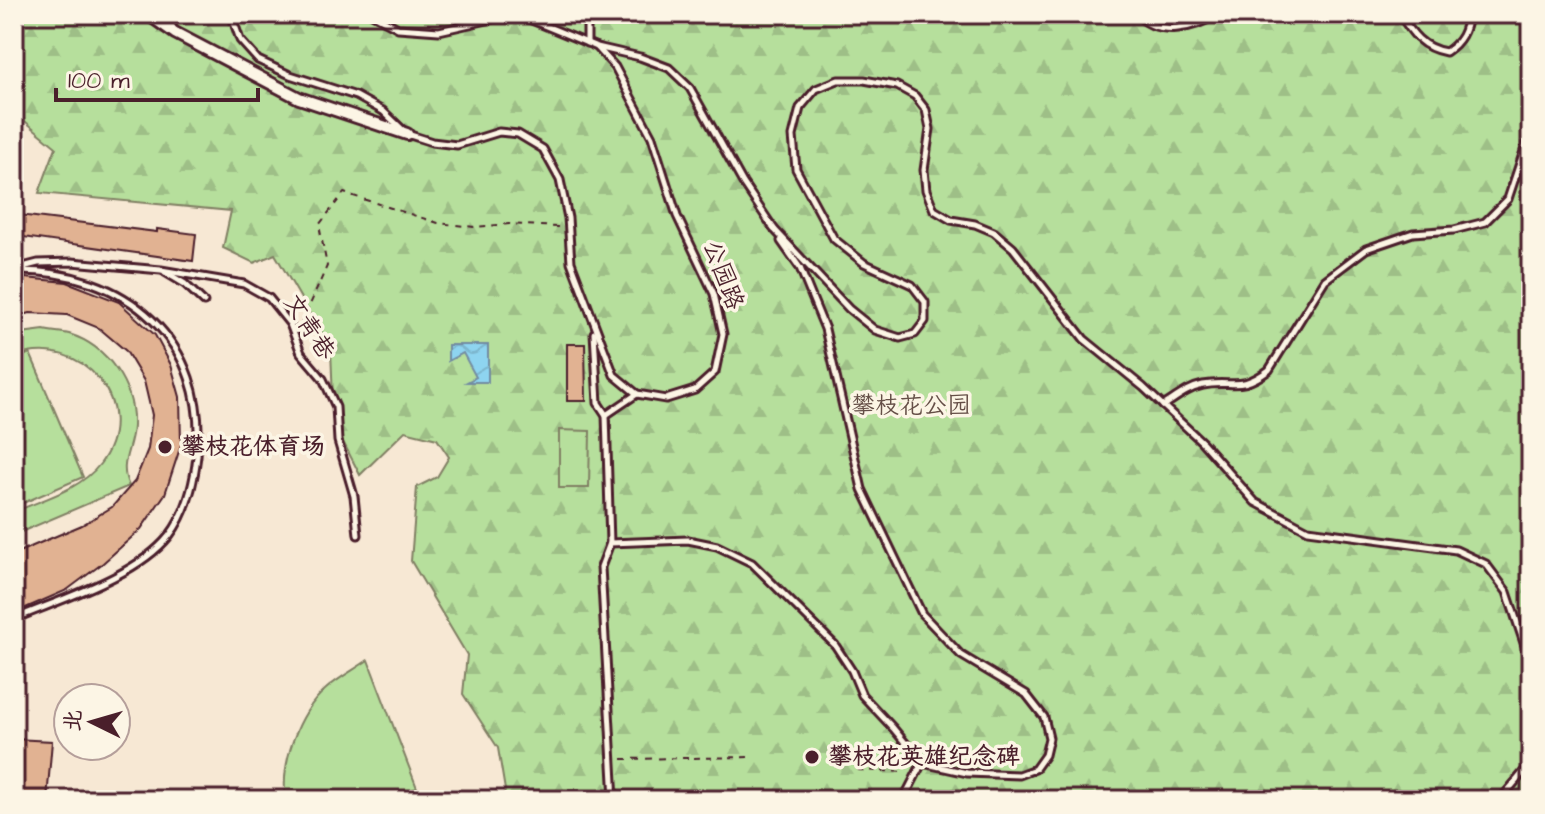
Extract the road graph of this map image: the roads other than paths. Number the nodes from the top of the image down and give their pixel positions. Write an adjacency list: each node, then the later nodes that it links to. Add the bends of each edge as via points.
1 (148, 14): 12 (street)
2 (166, 14): 12 (lane)
3 (231, 14): 16 (lane, via 240,40 258,60 356,96 383,111)
4 (372, 14): 11 (lane, via 398,28 439,31)
5 (547, 14): 11 (lane)
6 (592, 14): 13 (lane)
7 (1137, 14): 8 (lane, via 1173,30)
8 (1216, 14)
9 (1400, 14): 10 (lane, via 1414,37 1430,49 1446,52 1458,44)
10 (1468, 14)
11 (524, 17): 13 (lane)
12 (175, 33): 16 (street, via 299,98)
13 (587, 43): 14 (lane)
14 (597, 47): 17 (lane, via 669,68 690,88); 22 (lane, 公园路, via 615,67 652,137 677,216 714,294 723,334 715,372 695,390 666,399)
15 (1531, 130): 23 (lane, via 1508,199 1485,222 1413,233 1366,249 1325,280 1269,370 1235,385 1191,388)
16 (407, 134): 21 (lane, via 457,145 499,132 518,134 543,149 560,180 571,262)
17 (773, 228): 23 (lane, via 875,330 900,338 915,334 925,321 925,302 912,285 864,263 834,239 796,169 793,136 800,108 816,89 838,80 897,86 926,110 930,129 924,170 934,210 1004,240 1084,339); 29 (lane, via 800,268 825,329 862,489 922,614 961,655 1026,694 1044,717 1049,738 1035,769 1019,775 967,773)
18 (14, 270): 19 (lane, 文青巷, via 72,262); 27 (lane, via 90,281 132,301 162,329 183,363 199,435 186,505 169,536 114,576)
19 (161, 270): 20 (lane); 25 (lane, 文青巷, via 244,284 269,298 290,324 301,353 323,379 336,407)
20 (204, 302)
21 (594, 327): 22 (lane, via 614,375); 24 (lane, via 598,403)
22 (637, 394): 24 (lane)
23 (1163, 406): 28 (lane, via 1255,502 1308,530 1456,550 1486,564 1507,592)
24 (606, 415): 26 (lane)
25 (358, 535)
26 (610, 543): 29 (lane, via 688,540 717,546 752,563 835,645 862,695); 31 (lane, via 601,567)
27 (14, 619)
28 (1531, 681)
29 (922, 763): 32 (lane)
30 (1531, 763): 33 (lane)
31 (614, 800)
32 (903, 800)
33 (1500, 800)

